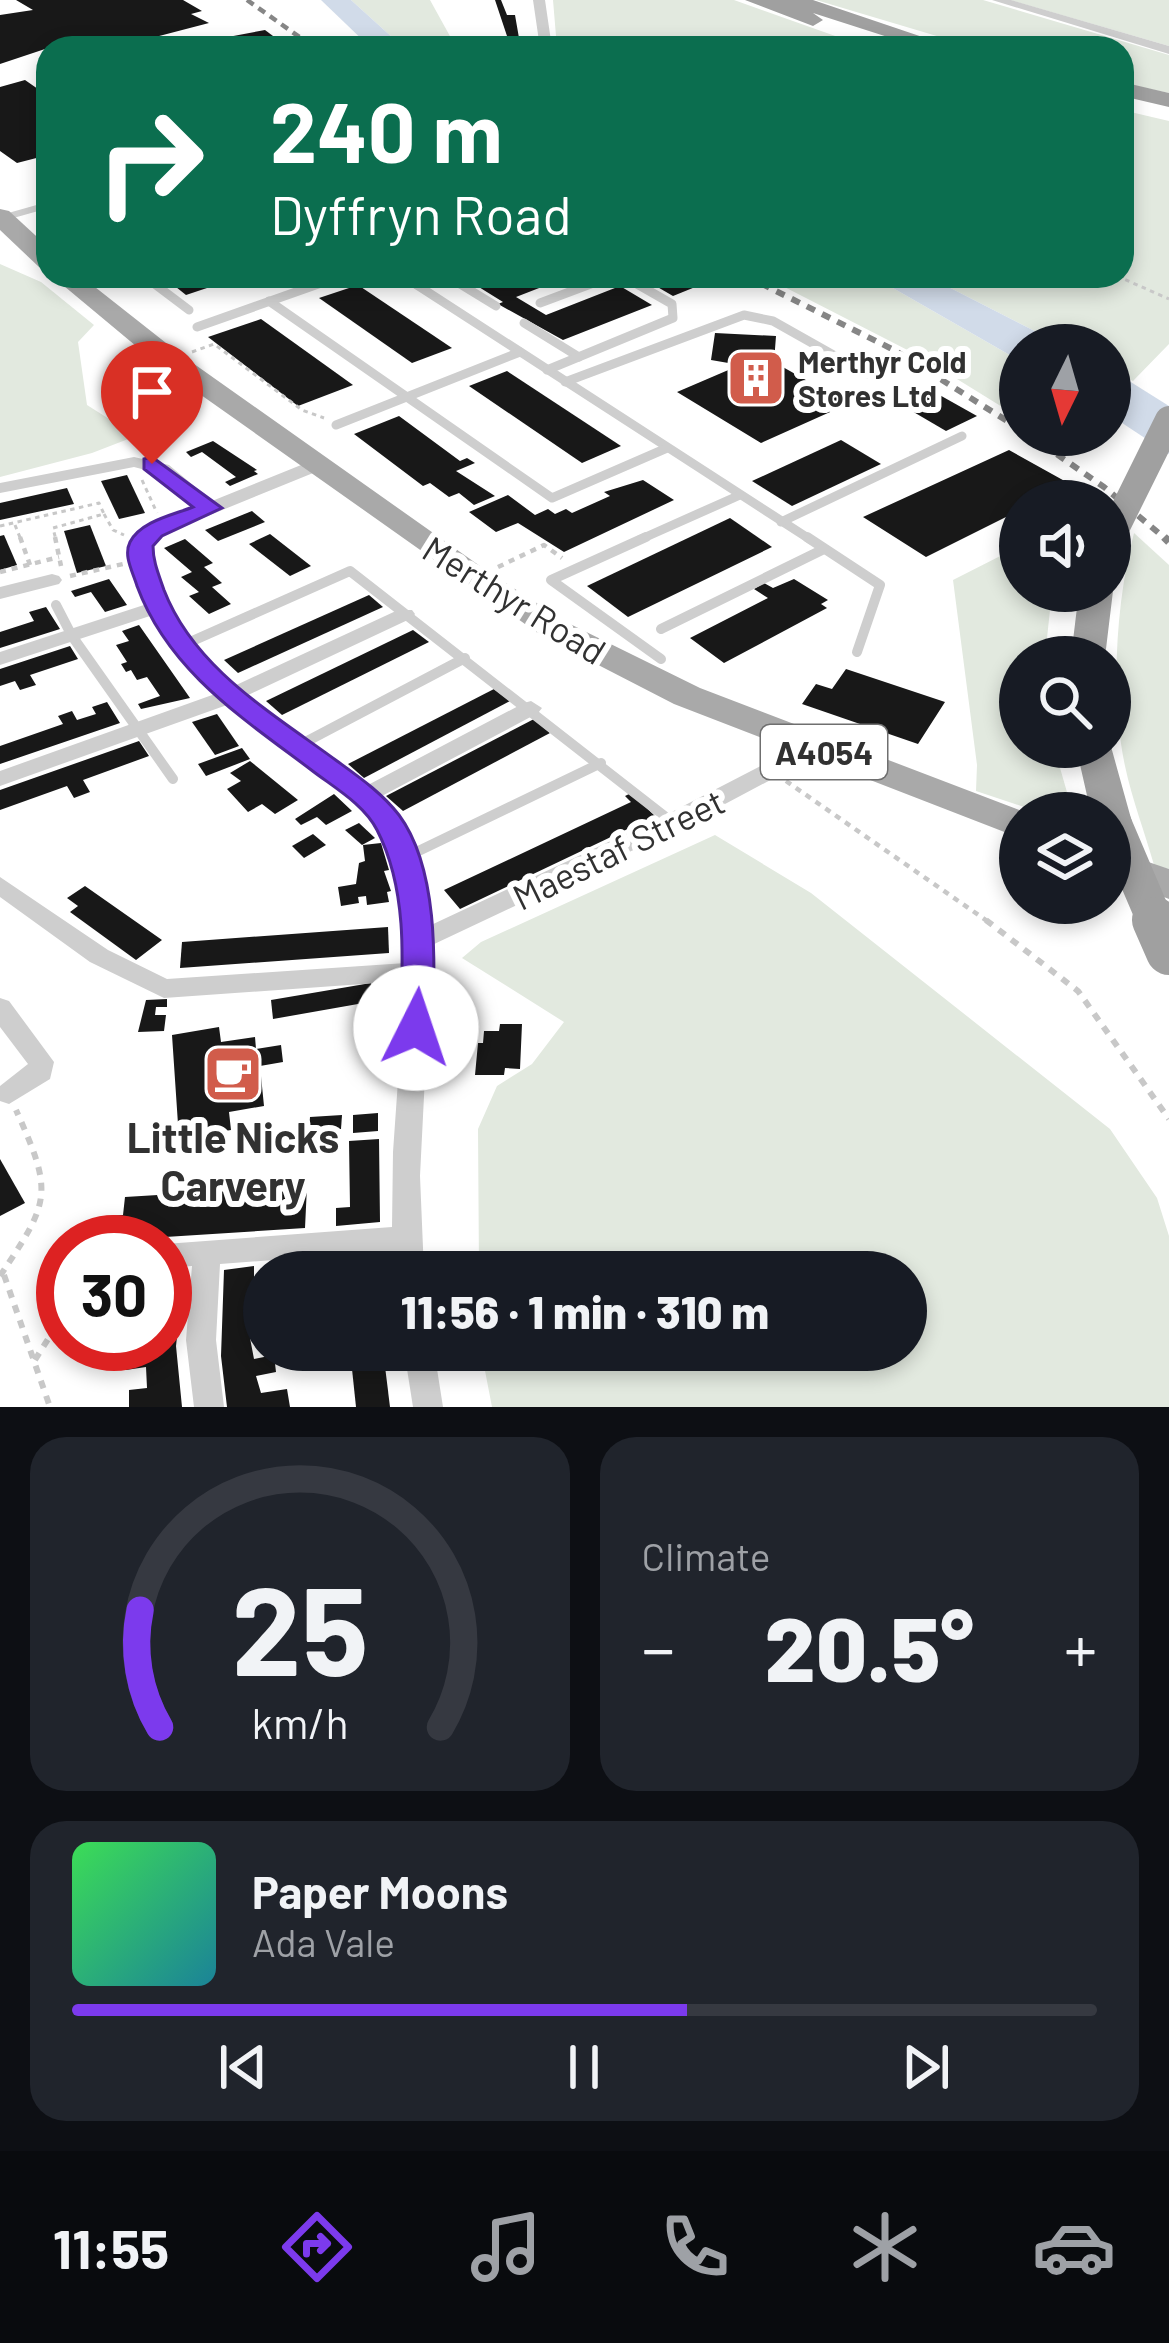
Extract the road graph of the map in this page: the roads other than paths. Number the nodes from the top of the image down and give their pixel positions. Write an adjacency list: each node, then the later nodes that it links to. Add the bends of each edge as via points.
1 (539, 0): 5 (street)
2 (755, 0): 6 (highway)
3 (792, 0): 7 (highway)
4 (998, 0): 8 (street)
5 (544, 36)
6 (865, 36)
7 (906, 36)
8 (1121, 36)
9 (1134, 40): 10 (street)
10 (1169, 50)
11 (1134, 92): 12 (highway)
12 (1169, 100)
13 (1134, 103): 14 (highway)
14 (1169, 110)
15 (36, 208): 16 (lane)
16 (1, 217): 17 (main road)
17 (36, 250)
18 (79, 288): 41 (main road, Merthyr Road / A4054)
19 (161, 288): 28 (lane)
20 (306, 288): 25 (lane)
21 (422, 288): 31 (lane)
22 (465, 288): 27 (lane)
23 (580, 288): 26 (lane)
24 (644, 288): 32 (lane, via 672,304 673,318)
25 (269, 301): 30 (lane); 36 (lane)
26 (540, 303)
27 (496, 306)
28 (189, 310)
29 (524, 323): 32 (lane)
30 (197, 327)
31 (520, 352): 33 (lane); 36 (lane)
32 (579, 357): 33 (lane)
33 (547, 370): 35 (lane)
34 (867, 374): 35 (lane, via 772,321 744,315)
35 (565, 382): 40 (lane)
36 (405, 398): 38 (lane); 40 (lane, via 552,498)
37 (1169, 420): 44 (highway, bridge)
38 (336, 425)
39 (962, 436): 46 (lane)
40 (667, 448): 43 (lane)
41 (317, 465): 45 (street); 64 (main road, Merthyr Road / A4054, via 602,656)
42 (0, 488): 45 (street, via 134,462 164,470)
43 (740, 495): 46 (lane); 59 (lane, via 550,580)
44 (1131, 497)
45 (210, 508): 51 (street, via 170,524 143,549)
46 (781, 522): 47 (lane)
47 (824, 549): 53 (lane); 56 (lane, via 880,585)
48 (52, 580): 49 (street)
49 (0, 592)
50 (56, 605): 54 (lane)
51 (158, 607): 54 (street); 55 (street)
52 (405, 614): 55 (lane, via 350,571); 57 (lane); 60 (street)
53 (661, 629)
54 (72, 636): 58 (street); 62 (lane)
55 (181, 646): 60 (street)
56 (857, 652)
57 (465, 658): 61 (lane); 63 (lane)
58 (0, 659)
59 (661, 659)
60 (230, 696): 62 (street); 63 (street)
61 (531, 708): 65 (lane); 68 (street)
62 (136, 731): 66 (street); 67 (lane)
63 (296, 747): 68 (street)
64 (813, 748): 69 (main road, Merthyr Road / A4054); 70 (street, Maestaf Street)
65 (601, 763): 70 (lane); 72 (lane)
66 (0, 779)
67 (173, 779)
68 (364, 796): 72 (street, via 388,822)
69 (999, 817)
70 (672, 822): 76 (street, Maestaf Street)
71 (1131, 856): 75 (main road)
72 (404, 858): 76 (street)
73 (1131, 878): 77 (highway, bridge)
74 (0, 885): 78 (street, via 99,956 164,989)
75 (1169, 885)
76 (420, 941): 78 (street)
77 (1169, 952)
78 (421, 971): 81 (street)
79 (0, 1008): 80 (street, via 41,1062 41,1072)
80 (9, 1094)
81 (406, 1238): 82 (street); 83 (street)
82 (408, 1251)
83 (207, 1253): 84 (street); 86 (street, via 200,1340)
84 (192, 1254)
85 (422, 1371): 87 (street)
86 (209, 1407)
87 (428, 1407)

